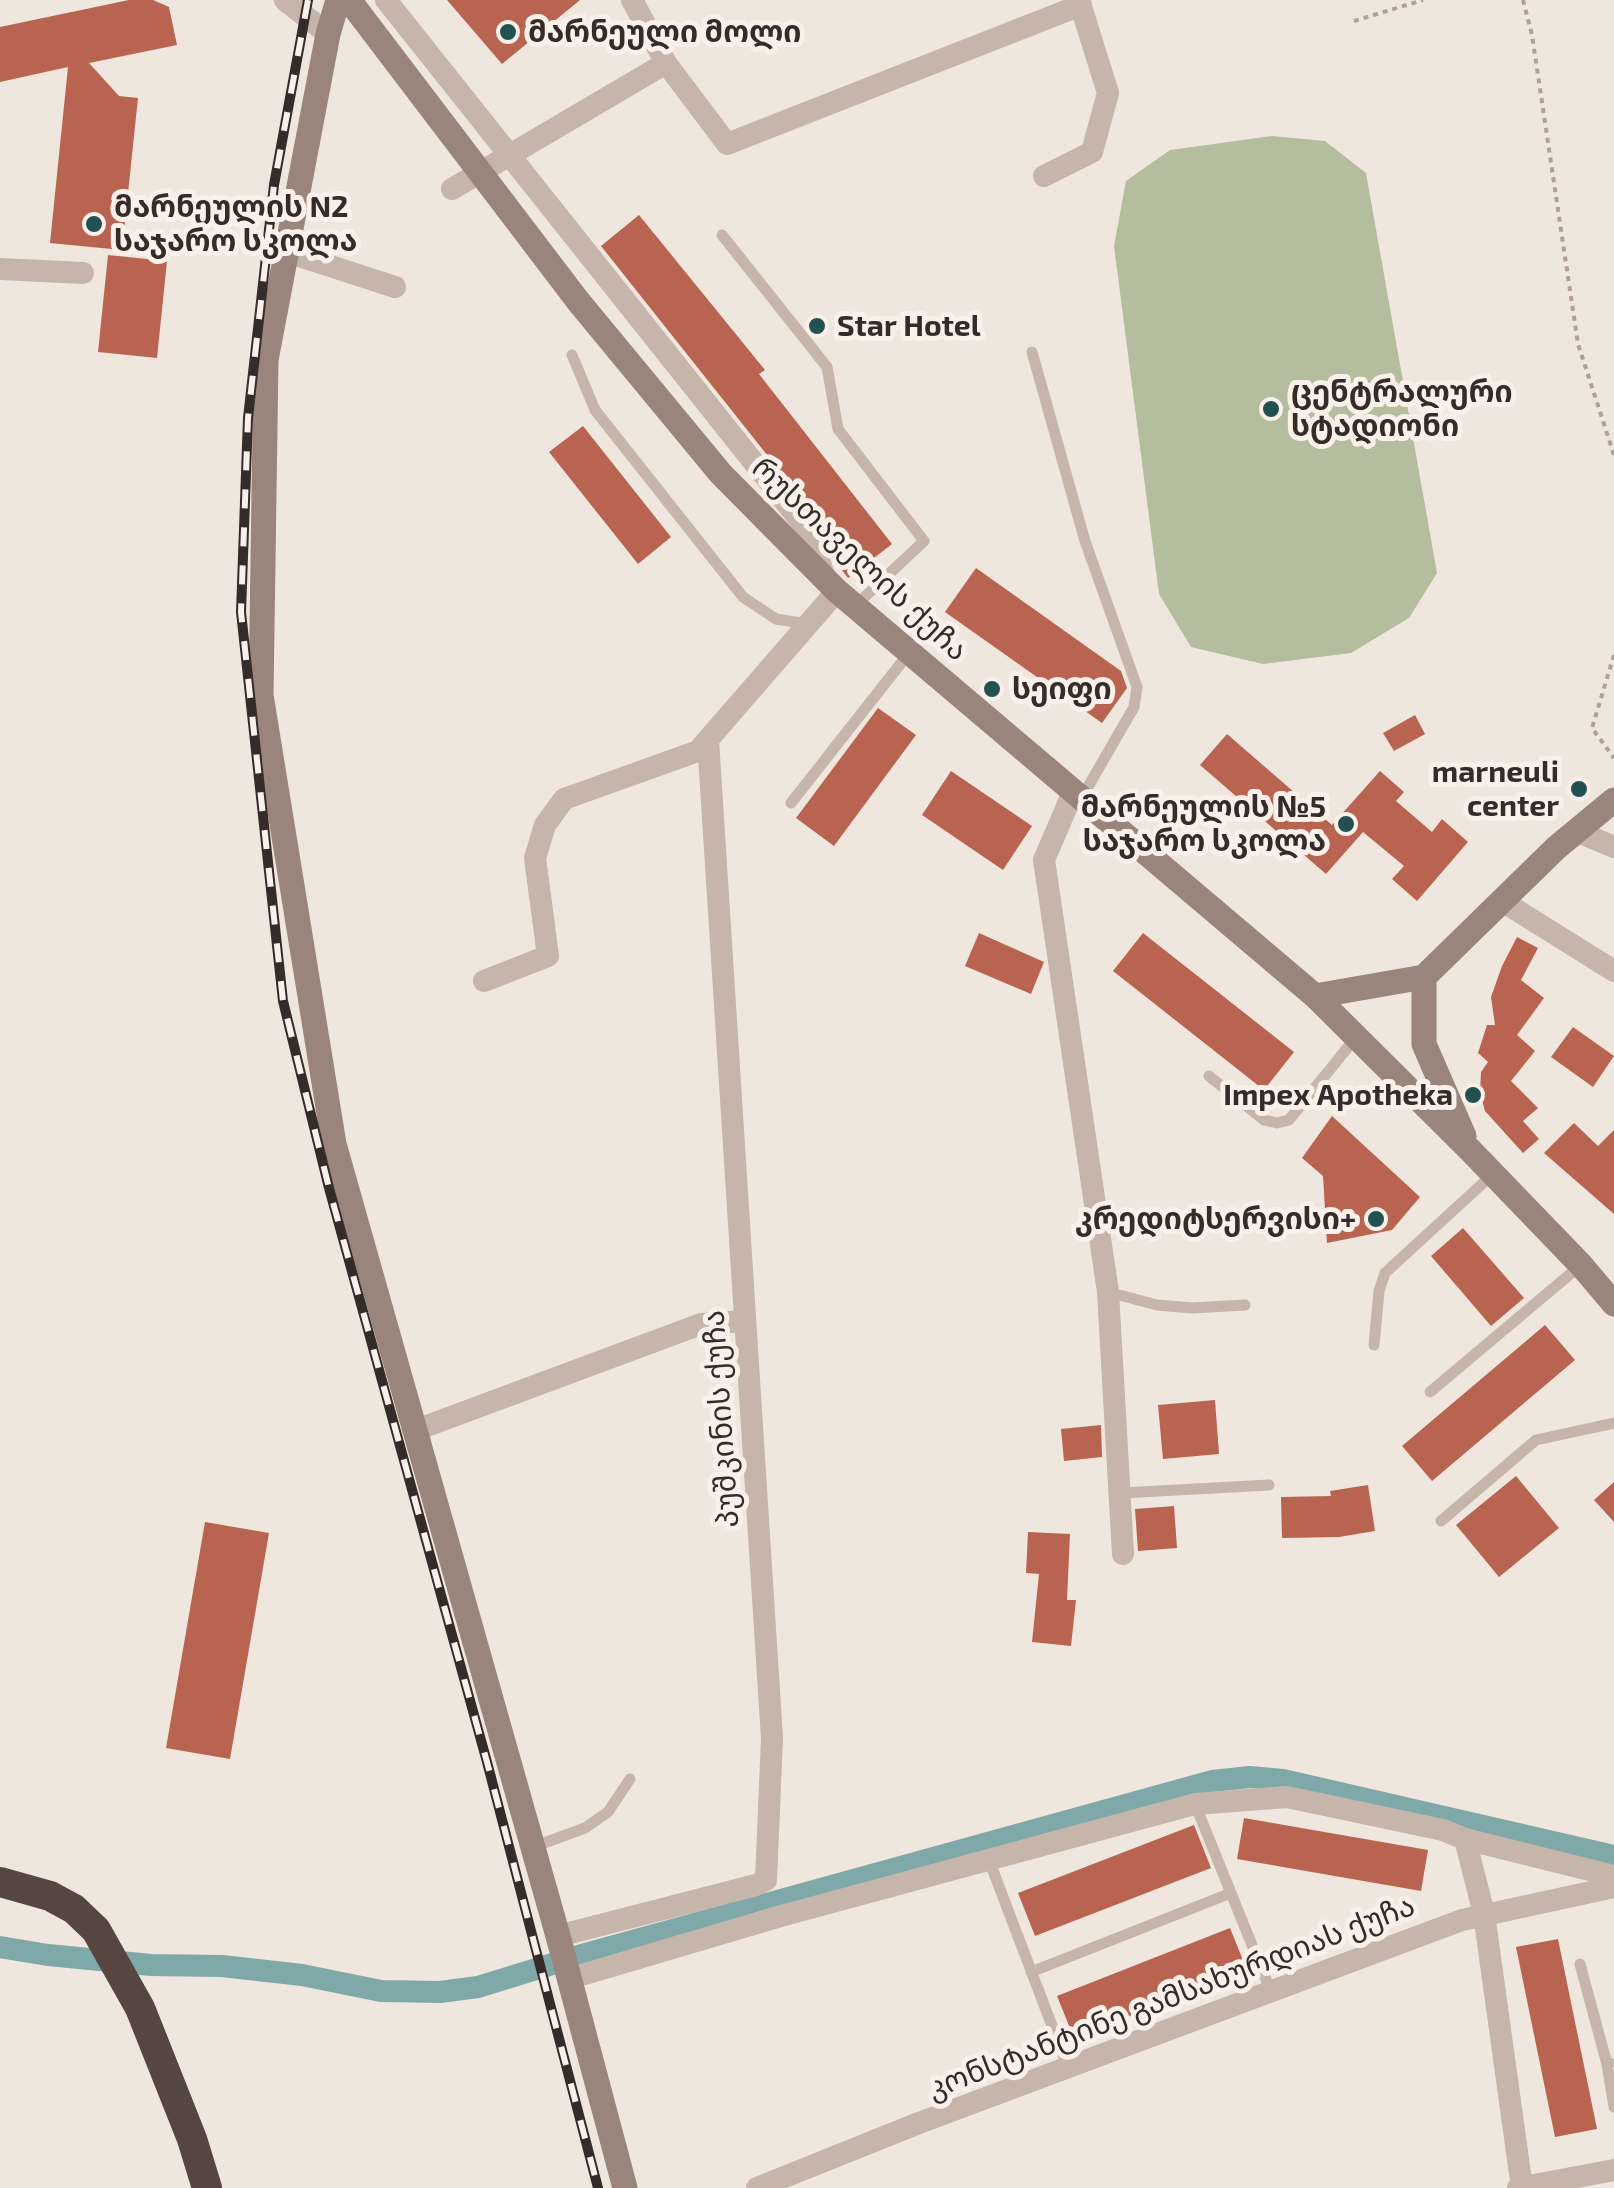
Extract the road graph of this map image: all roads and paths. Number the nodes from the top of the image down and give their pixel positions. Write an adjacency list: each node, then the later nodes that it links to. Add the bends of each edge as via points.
1 (286, 0): 10 (street)
2 (338, 0): 10 (street)
3 (350, 0): 23 (street, რუსთაველის ქუჩა, bridge, via 654,394 721,474)
4 (386, 0): 12 (street)
5 (632, 0): 11 (street)
6 (1423, 0): 9 (path)
7 (1523, 0): 22 (path, via 1578,344)
8 (1080, 2): 11 (street, via 727,144); 13 (street, via 1108,93 1092,152)
9 (1354, 20)
10 (328, 34): 16 (street)
11 (666, 63): 12 (street)
12 (510, 155): 14 (street); 23 (street, via 802,524)
13 (1044, 176)
14 (452, 189)
15 (722, 235): 23 (lane, via 826,367 838,430 924,541)
16 (288, 252): 19 (street); 51 (street, via 266,360 261,695 334,1144)
17 (0, 268): 18 (street)
18 (84, 273)
19 (395, 287)
20 (1032, 352): 29 (lane, via 1085,541 1137,687 1134,707)
21 (572, 355): 24 (lane, via 596,410 743,597 776,619)
22 (1614, 455)
23 (839, 592): 24 (street); 25 (street, რუსთაველის ქუჩა)
24 (808, 624): 27 (street)
25 (909, 653): 29 (street, რუსთაველის ქუჩა); 31 (lane)
26 (1614, 655): 28 (path, via 1592,728)
27 (708, 740): 37 (street, via 698,751 564,799 544,826 534,858 548,956); 47 (street, პუშკინის ქუჩა)
28 (1614, 758)
29 (1077, 796): 38 (street, რუსთაველის ქუჩა); 44 (street, via 1044,860)
30 (1611, 802): 32 (street)
31 (791, 803)
32 (1576, 831): 33 (street); 34 (street)
33 (1614, 847)
34 (1502, 902): 35 (street); 36 (street)
35 (1614, 971)
36 (1424, 978): 38 (street); 41 (street, via 1424,1044)
37 (484, 981)
38 (1315, 996): 39 (street, რუსთაველის ქუჩა)
39 (1357, 1036): 40 (lane, via 1289,1120 1264,1120); 41 (street, რუსთაველის ქუჩა)
40 (1208, 1076)
41 (1470, 1150): 42 (street, რუსთაველის ქუჩა)
42 (1493, 1174): 43 (street, რუსთაველის ქუჩა); 48 (lane, via 1386,1273)
43 (1581, 1265): 45 (street, რუსთაველის ქუჩა); 49 (lane)
44 (1108, 1292): 46 (lane, via 1157,1305); 53 (street)
45 (1614, 1304)
46 (1245, 1306)
47 (745, 1321): 51 (street, via 700,1324); 66 (street, პუშკინის ქუჩა, via 772,1738 766,1880)
48 (1374, 1345)
49 (1430, 1392)
50 (1614, 1423): 54 (lane, via 1536,1440)
51 (416, 1430): 59 (street)
52 (1269, 1485): 53 (lane)
53 (1120, 1492): 55 (street)
54 (1441, 1520)
55 (1124, 1554)
56 (630, 1779): 59 (lane, via 608,1812)
57 (1196, 1804): 58 (street, via 1286,1797); 60 (street); 64 (lane)
58 (1465, 1839): 61 (street); 65 (street)
59 (533, 1847): 66 (street)
60 (988, 1860): 68 (lane); 69 (street)
61 (1614, 1876)
62 (0, 1882): 76 (highway, via 50,1896 96,1930 140,2008)
63 (1614, 1887): 65 (street, კონსტანტინე გამსახურდიას ქუჩა)
64 (1231, 1893): 68 (lane); 70 (lane)
65 (1484, 1914): 70 (street, კონსტანტინე გამსახურდიას ქუჩა); 75 (street)
66 (558, 1936): 69 (street)
67 (1580, 1964): 71 (lane)
68 (1031, 1972): 72 (lane)
69 (568, 1979): 77 (street)
70 (1270, 1992): 72 (street, კონსტანტინე გამსახურდიას ქუჩა)
71 (1610, 2063): 73 (lane)
72 (1068, 2068): 78 (street, კონსტანტინე გამსახურდიას ქუჩა)
73 (1614, 2107)
74 (1614, 2170): 75 (street)
75 (1521, 2187)
76 (208, 2188)
77 (624, 2188)
78 (756, 2188)

